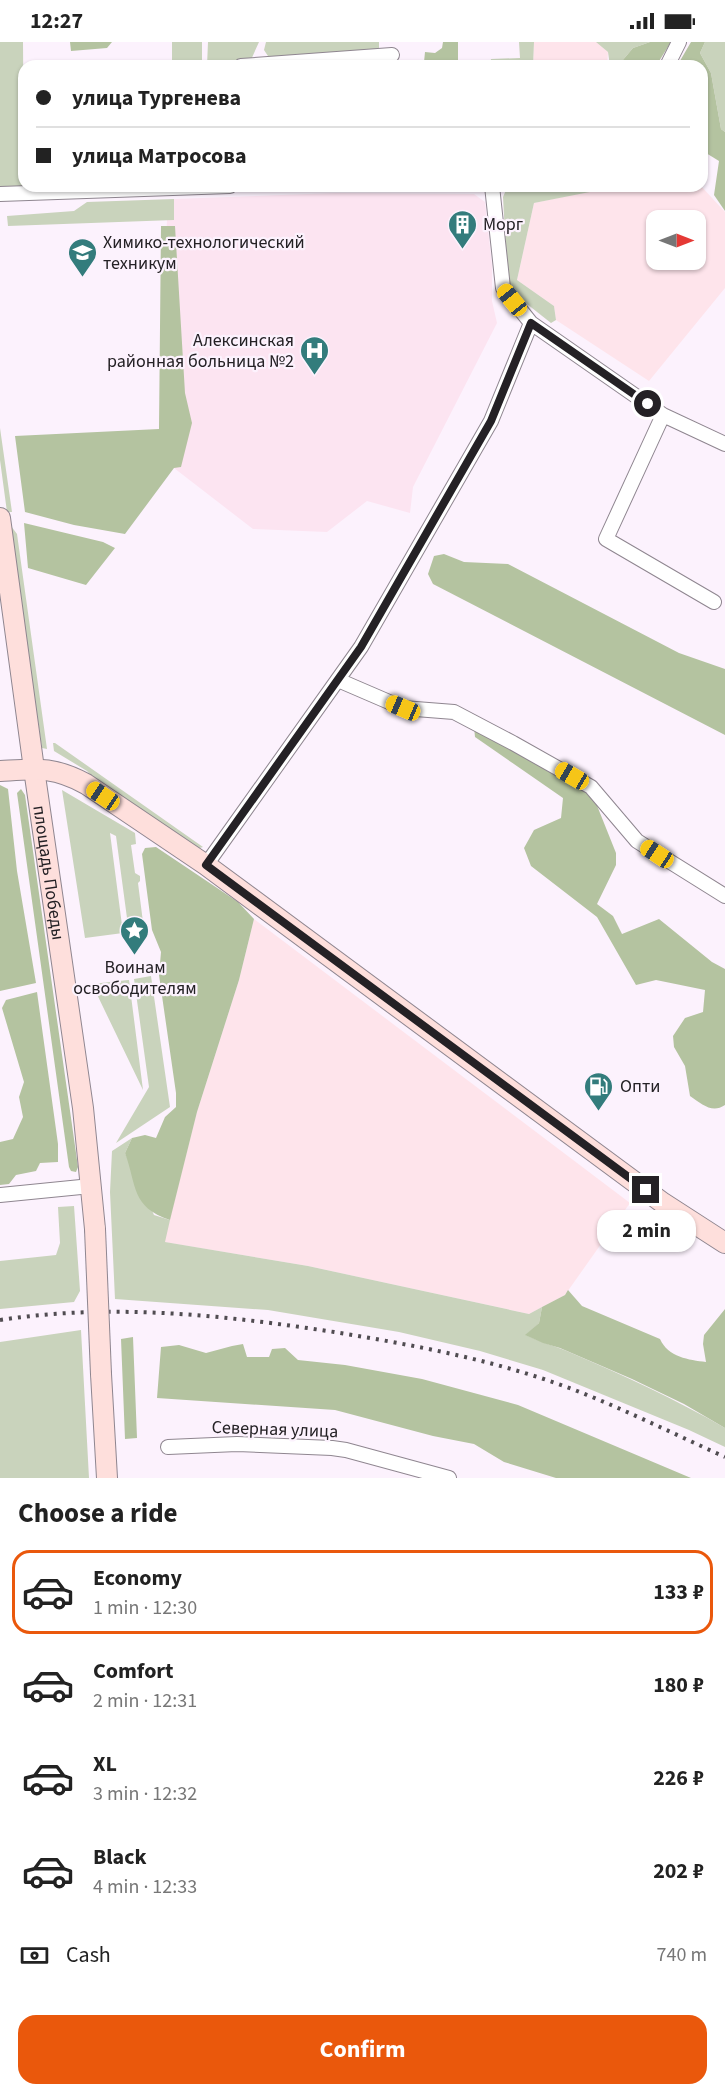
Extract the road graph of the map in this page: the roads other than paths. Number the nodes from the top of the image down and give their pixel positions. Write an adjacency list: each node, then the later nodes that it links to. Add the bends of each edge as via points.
1 (679, 42): 4 (street)
2 (392, 55): 3 (street)
3 (323, 60)
4 (670, 60)
5 (25, 192): 7 (street)
6 (493, 192): 8 (street, via 503,288)
7 (0, 194)
8 (531, 323): 9 (street); 13 (street, via 491,421 361,647)
9 (663, 415): 10 (street); 12 (street, via 606,539)
10 (725, 444)
11 (0, 518): 14 (street, площадь Победы)
12 (714, 602)
13 (338, 680): 16 (street); 17 (street, via 403,708 454,712 513,743 591,787 637,841)
14 (33, 769): 15 (street); 16 (street, via 68,774); 18 (street, площадь Победы)
15 (0, 771)
16 (206, 865): 20 (street, via 663,1203)
17 (725, 896)
18 (91, 1186): 19 (street); 22 (street, площадь Победы, bridge)
19 (0, 1195)
20 (725, 1243)
21 (168, 1447): 23 (street, Северная улица, via 237,1444 332,1448)
22 (107, 1478)
23 (449, 1478)

